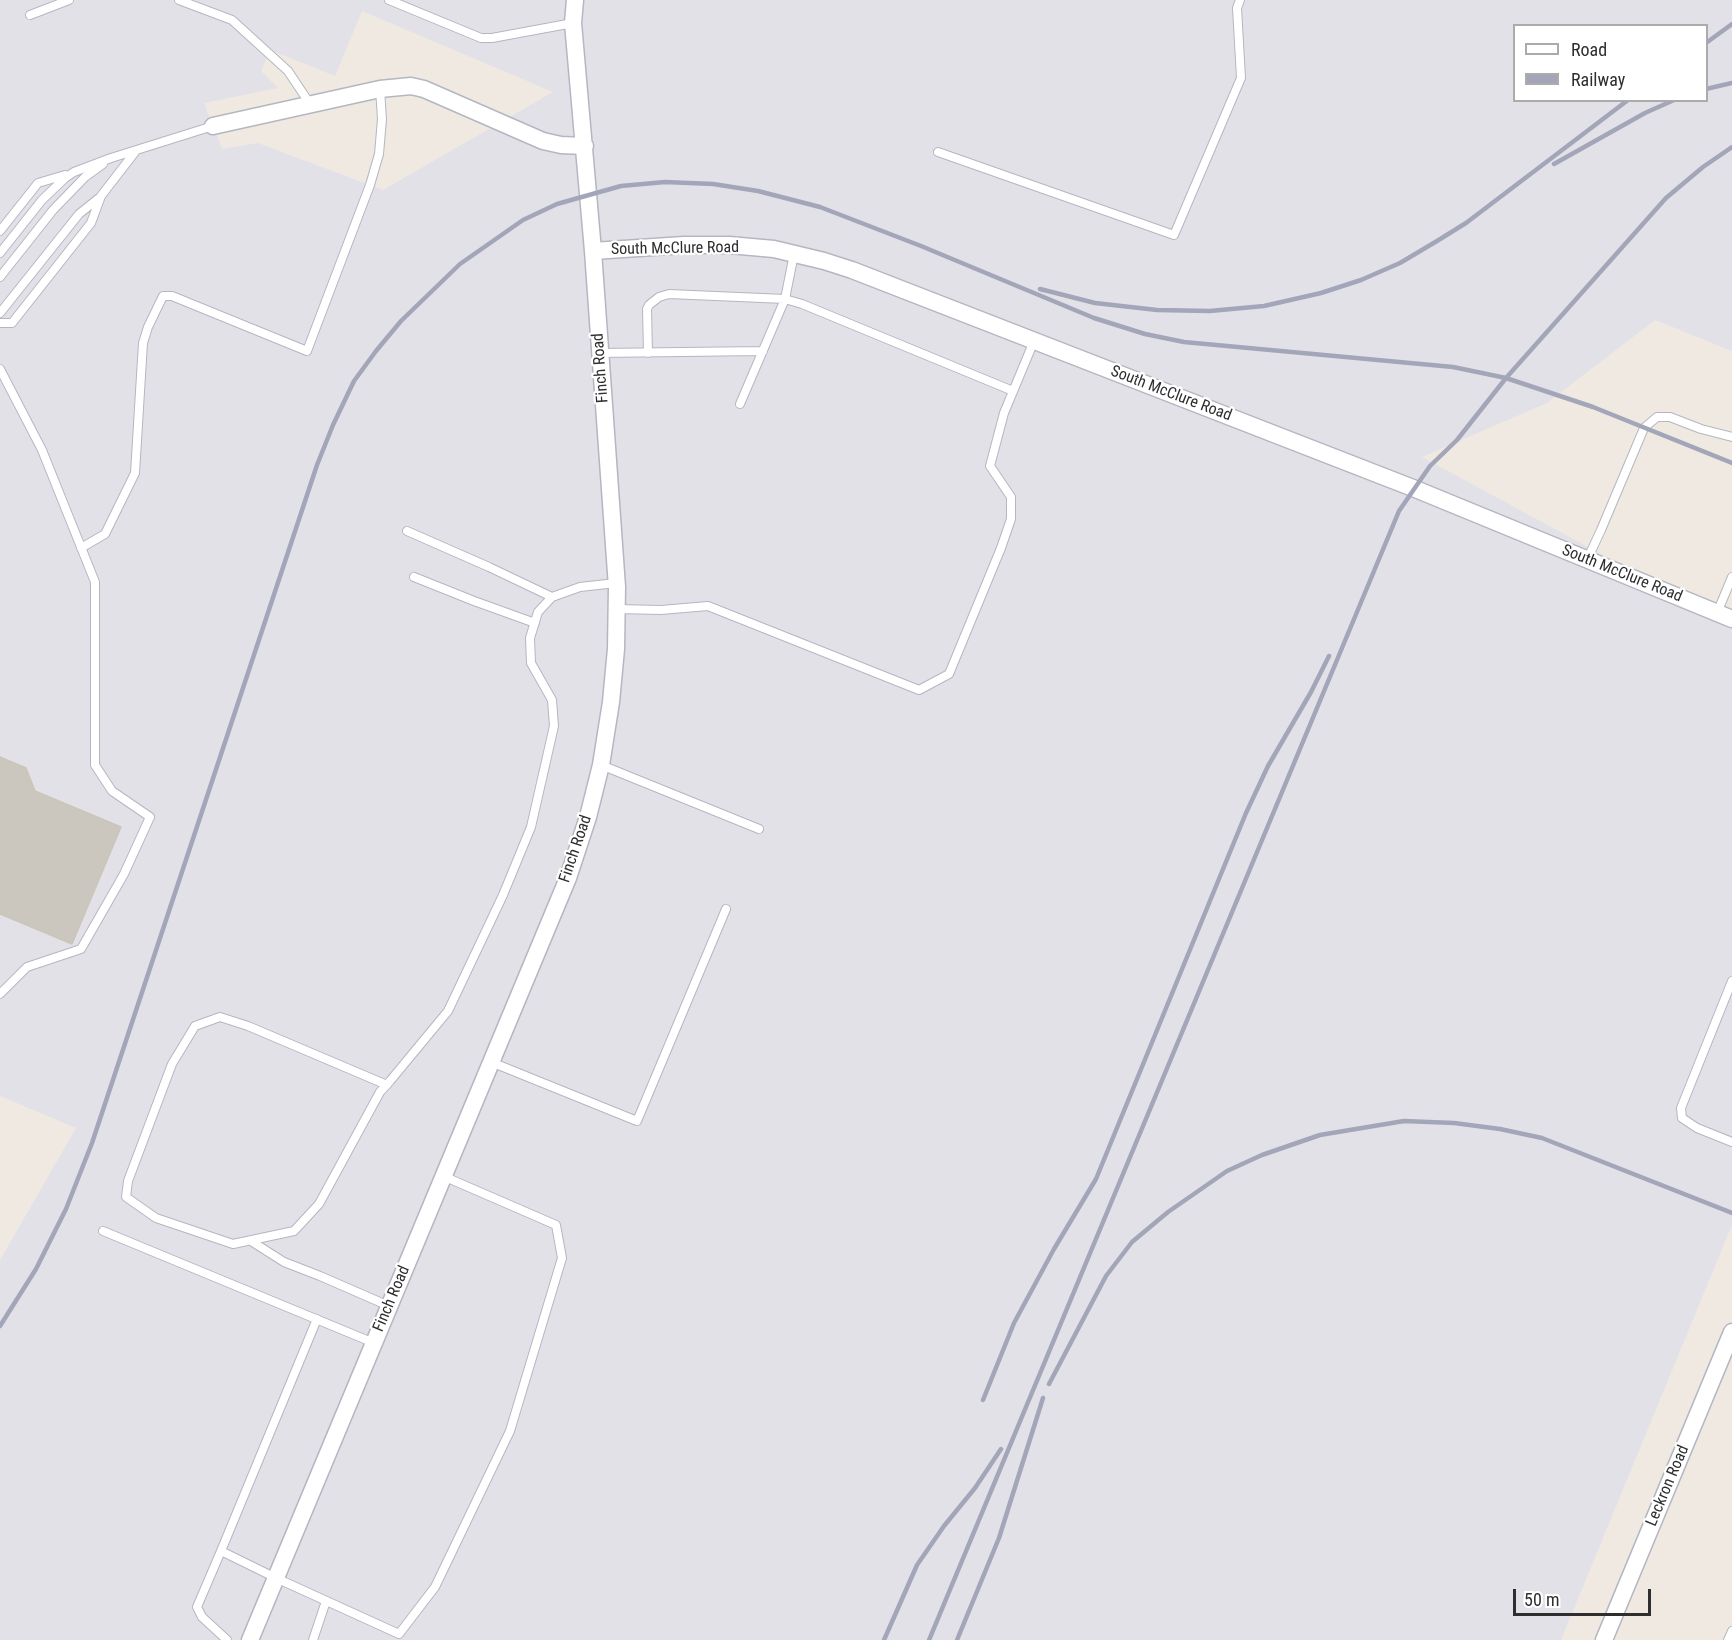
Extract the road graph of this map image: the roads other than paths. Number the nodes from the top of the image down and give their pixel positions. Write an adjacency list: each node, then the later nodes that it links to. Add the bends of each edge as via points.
1 (69, 0): 6 (lane)
2 (179, 0): 9 (lane, via 232,20 288,71)
3 (389, 0): 7 (lane, via 481,38)
4 (575, 0): 7 (street, Finch Road)
5 (1240, 0): 13 (lane, via 1237,8 1241,78 1174,235)
6 (30, 15)
7 (573, 23): 11 (street, Finch Road)
8 (380, 89): 9 (street); 11 (street, via 415,87 543,141); 34 (lane, via 379,154 307,351 172,296 161,298 143,343 135,473 105,534)
9 (310, 104): 10 (street)
10 (213, 126): 12 (lane)
11 (585, 146): 18 (street, Finch Road)
12 (135, 152): 14 (lane); 16 (lane)
13 (938, 152)
14 (111, 158): 15 (lane); 21 (lane, via 64,198)
15 (74, 172): 17 (lane, via 38,183); 19 (lane, via 50,191)
16 (101, 196): 23 (lane, via 79,214); 24 (lane, via 91,223 12,322)
17 (0, 231)
18 (593, 251): 20 (street, South McClure Road, via 729,245); 27 (street, Finch Road)
19 (0, 254)
20 (794, 254): 22 (lane); 25 (street, South McClure Road, via 852,270)
21 (0, 277)
22 (785, 299): 26 (lane); 28 (lane, via 669,294 659,297 647,309); 30 (lane)
23 (0, 313)
24 (0, 323)
25 (1034, 341): 30 (lane); 35 (street, South McClure Road)
26 (763, 351): 28 (lane); 31 (lane)
27 (600, 353): 28 (lane); 38 (street, Finch Road)
28 (648, 353)
29 (0, 369): 34 (lane, via 42,450)
30 (1013, 391): 40 (lane, via 990,466 1011,497 1011,519 949,674 919,690 708,606)
31 (740, 404)
32 (1732, 437): 35 (lane, via 1670,417 1657,417 1644,428)
33 (407, 531): 39 (lane)
34 (81, 548): 47 (lane, via 95,582 95,765 112,791 150,817 124,874 81,949 27,967)
35 (1587, 560): 41 (street, South McClure Road)
36 (414, 577): 42 (lane)
37 (1732, 577): 41 (lane)
38 (616, 583): 39 (lane, via 580,587); 40 (street, Finch Road)
39 (552, 597): 42 (lane, via 538,612)
40 (616, 609): 43 (street, Finch Road, via 616,650)
41 (1725, 616)
42 (535, 623): 49 (lane, via 530,638 531,663 552,700 554,726 531,827 448,1011)
43 (602, 765): 44 (lane); 48 (street, Finch Road, via 568,878)
44 (759, 829)
45 (726, 909): 48 (lane, via 637,1121)
46 (1732, 981): 50 (lane, via 1681,1108 1682,1118)
47 (0, 994)
48 (491, 1062): 51 (street, Finch Road)
49 (387, 1085): 53 (lane, via 319,1204 294,1231); 53 (lane, via 220,1017 195,1026 172,1064 128,1181 126,1197 156,1218 233,1244)
50 (1732, 1142)
51 (443, 1176): 54 (street, Finch Road); 60 (lane, via 556,1225 562,1258 510,1431 435,1587 399,1634)
52 (103, 1231): 55 (lane)
53 (251, 1241): 54 (lane, via 284,1262)
54 (389, 1306): 57 (street, Finch Road)
55 (317, 1319): 57 (lane); 58 (lane)
56 (1732, 1332): 65 (street, Leckron Road)
57 (374, 1343): 59 (street, Finch Road)
58 (221, 1551): 59 (lane); 62 (lane, via 197,1607 202,1617)
59 (276, 1578): 60 (lane); 63 (street, Finch Road)
60 (326, 1601): 64 (lane)
61 (1732, 1631): 66 (lane)
62 (228, 1640)
63 (250, 1640)
64 (313, 1640)
65 (1604, 1640)
66 (1728, 1640)

